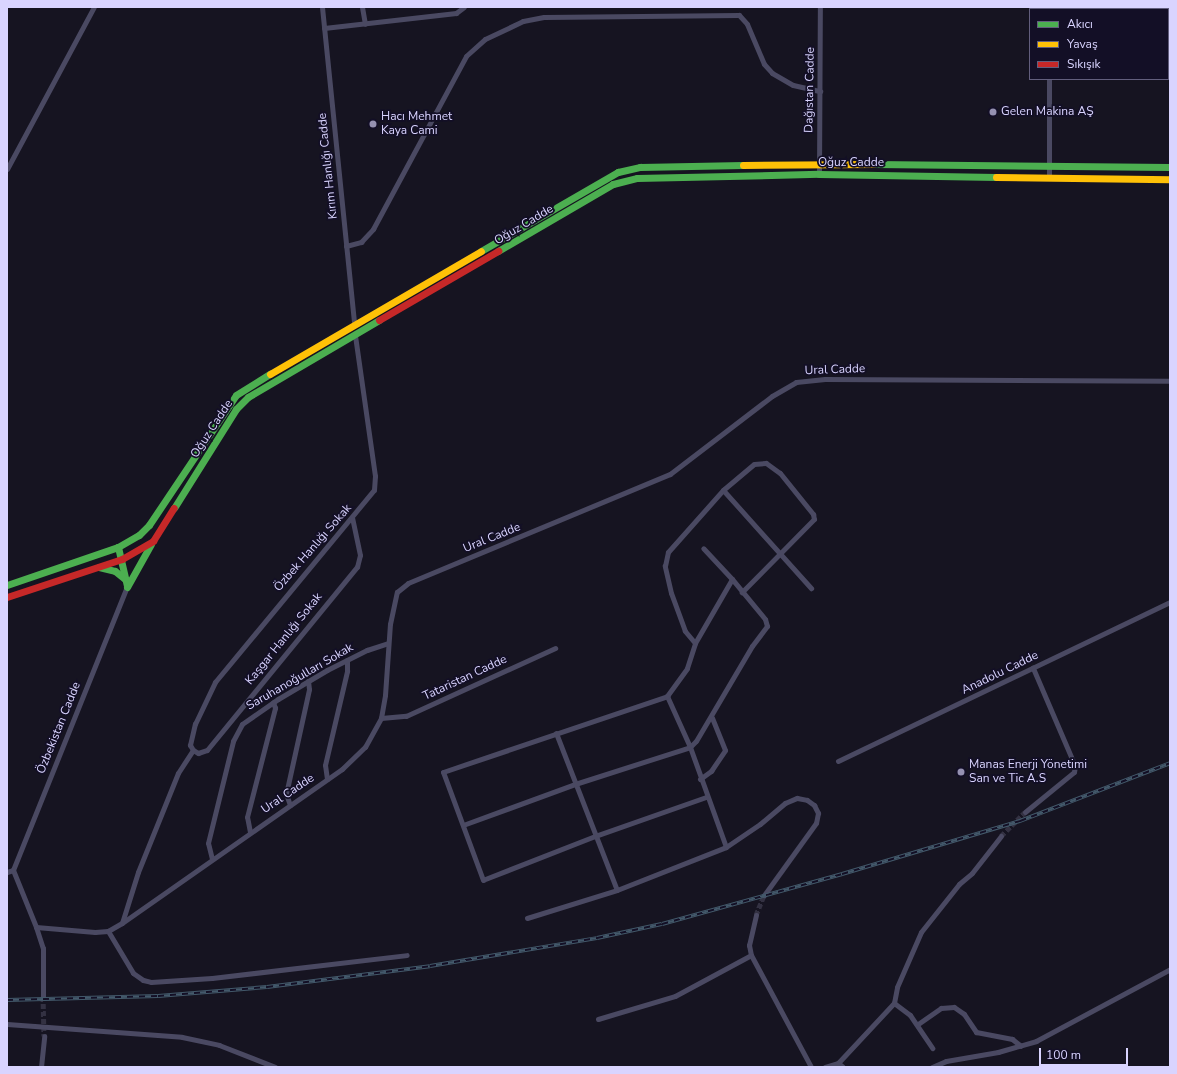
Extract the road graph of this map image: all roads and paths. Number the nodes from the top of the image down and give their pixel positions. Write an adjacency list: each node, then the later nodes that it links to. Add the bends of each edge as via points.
1 (94, 7): 13 (street)
2 (322, 7): 7 (street, Kırım Hanlığı Cadde)
3 (362, 7): 6 (street)
4 (464, 7): 6 (street, via 456,13)
5 (820, 7): 9 (street, Dağıstan Cadde)
6 (365, 24): 7 (street)
7 (324, 28): 17 (street, Kırım Hanlığı Cadde)
8 (1049, 80): 11 (street)
9 (820, 91): 10 (street, Dağıstan Cadde); 17 (street, via 793,85 772,73 764,64 747,24 739,15 544,17 522,21 485,39 466,56 373,229 361,242)
10 (819, 163): 11 (street, Oğuz Cadde); 14 (street, Dağıstan Cadde); 18 (street, Oğuz Cadde, via 640,167 618,172)
11 (1048, 166): 12 (street, Oğuz Cadde); 15 (street)
12 (1170, 167)
13 (7, 169)
14 (818, 174): 15 (street, Oğuz Cadde); 19 (street, Oğuz Cadde, via 637,178 613,184)
15 (1048, 178): 16 (street, Oğuz Cadde)
16 (1170, 179)
17 (346, 246): 18 (street, Kırım Hanlığı Cadde)
18 (354, 323): 19 (street); 24 (street, Oğuz Cadde, via 236,396 149,525 139,536)
19 (355, 336): 22 (street, Özbek Hanlığı Sokak, via 376,481 371,498); 23 (street, Oğuz Cadde, via 238,406)
20 (1170, 381): 37 (street, Ural Cadde, via 825,379 796,382 772,396 670,474 408,584 397,592)
21 (723, 490): 26 (street); 26 (street, via 746,469 758,463 770,464 780,473 814,517 813,521); 36 (street, via 673,546 665,560 671,593 686,631)
22 (352, 518): 48 (street, Özbek Hanlığı Sokak, via 215,682 195,724 190,745); 48 (street, Kaşgar Hanlığı Sokak, via 360,555 357,567 207,750 198,753)
23 (153, 541): 27 (street, Oğuz Cadde); 30 (street)
24 (118, 548): 27 (street); 31 (street, Oğuz Cadde, via 89,555)
25 (703, 548): 29 (street)
26 (779, 553): 32 (street); 33 (street)
27 (122, 559): 28 (street, Oğuz Cadde); 30 (street)
28 (98, 567): 30 (street, via 115,571); 34 (street, Oğuz Cadde)
29 (732, 578): 33 (street); 36 (street)
30 (127, 584): 62 (street, Özbekistan Cadde)
31 (7, 585)
32 (811, 588)
33 (742, 592): 44 (street, via 765,619 767,626 742,662)
34 (7, 597)
35 (1170, 602): 40 (street, Anadolu Cadde)
36 (695, 643): 42 (street, via 687,668)
37 (388, 644): 39 (street, Saruhanoğulları Sokak); 45 (street, Ural Cadde)
38 (555, 648): 45 (street, Tataristan Cadde, via 406,716)
39 (347, 660): 41 (street, Saruhanoğulları Sokak); 50 (street, via 347,671 325,765)
40 (1034, 668): 49 (street, Anadolu Cadde); 55 (street, via 1075,766 1074,772)
41 (308, 681): 43 (street, Saruhanoğulları Sokak); 54 (street, via 309,689 286,794)
42 (667, 696): 46 (street); 47 (street)
43 (273, 702): 57 (street, via 275,708 247,817); 61 (street, Saruhanoğulları Sokak, via 245,721 235,736 208,843)
44 (712, 717): 47 (street); 51 (street, via 725,750 711,771)
45 (381, 718): 50 (street, Ural Cadde, via 365,748)
46 (556, 734): 52 (street); 56 (street, via 443,772)
47 (690, 747): 51 (street); 52 (street)
48 (193, 750): 67 (street, via 178,773 136,879)
49 (838, 762)
50 (327, 779): 54 (street, Ural Cadde)
51 (700, 779): 53 (street)
52 (575, 784): 56 (street); 58 (street)
53 (706, 797): 58 (street); 60 (street)
54 (290, 804): 57 (street, Ural Cadde)
55 (1025, 812)
56 (463, 825): 58 (street, via 483,880)
57 (250, 832): 61 (street, Ural Cadde)
58 (595, 836): 63 (street)
59 (1001, 836): 74 (street, via 972,873 958,884 922,932 897,987)
60 (726, 847): 63 (street); 64 (street, via 785,803 797,798 806,800 814,806 818,813 812,833 784,864)
61 (212, 858): 67 (street, Ural Cadde)
62 (10, 871): 68 (street)
63 (617, 890): 66 (street)
64 (764, 895)
65 (756, 915): 71 (street, via 749,945)
66 (527, 918)
67 (122, 923): 69 (street, Ural Cadde)
68 (36, 927): 69 (street, Ural Cadde); 73 (street, via 43,948)
69 (108, 931): 70 (street, via 132,973 152,982 212,978)
70 (407, 955)
71 (751, 955): 75 (street, via 675,996); 84 (street)
72 (1170, 969): 79 (street, via 1059,1030)
73 (43, 996)
74 (894, 1003): 77 (street); 81 (street)
75 (598, 1019)
76 (7, 1024): 83 (street, via 182,1037 219,1045)
77 (918, 1024): 79 (street, via 941,1008 954,1007 964,1014 976,1032 989,1037 1012,1039); 80 (street)
78 (44, 1036): 82 (street)
79 (1021, 1046): 87 (street, via 946,1061)
80 (932, 1048)
81 (838, 1063): 85 (street); 86 (street)
82 (41, 1067)
83 (275, 1067)
84 (810, 1067)
85 (825, 1067)
86 (843, 1067)
87 (932, 1067)

